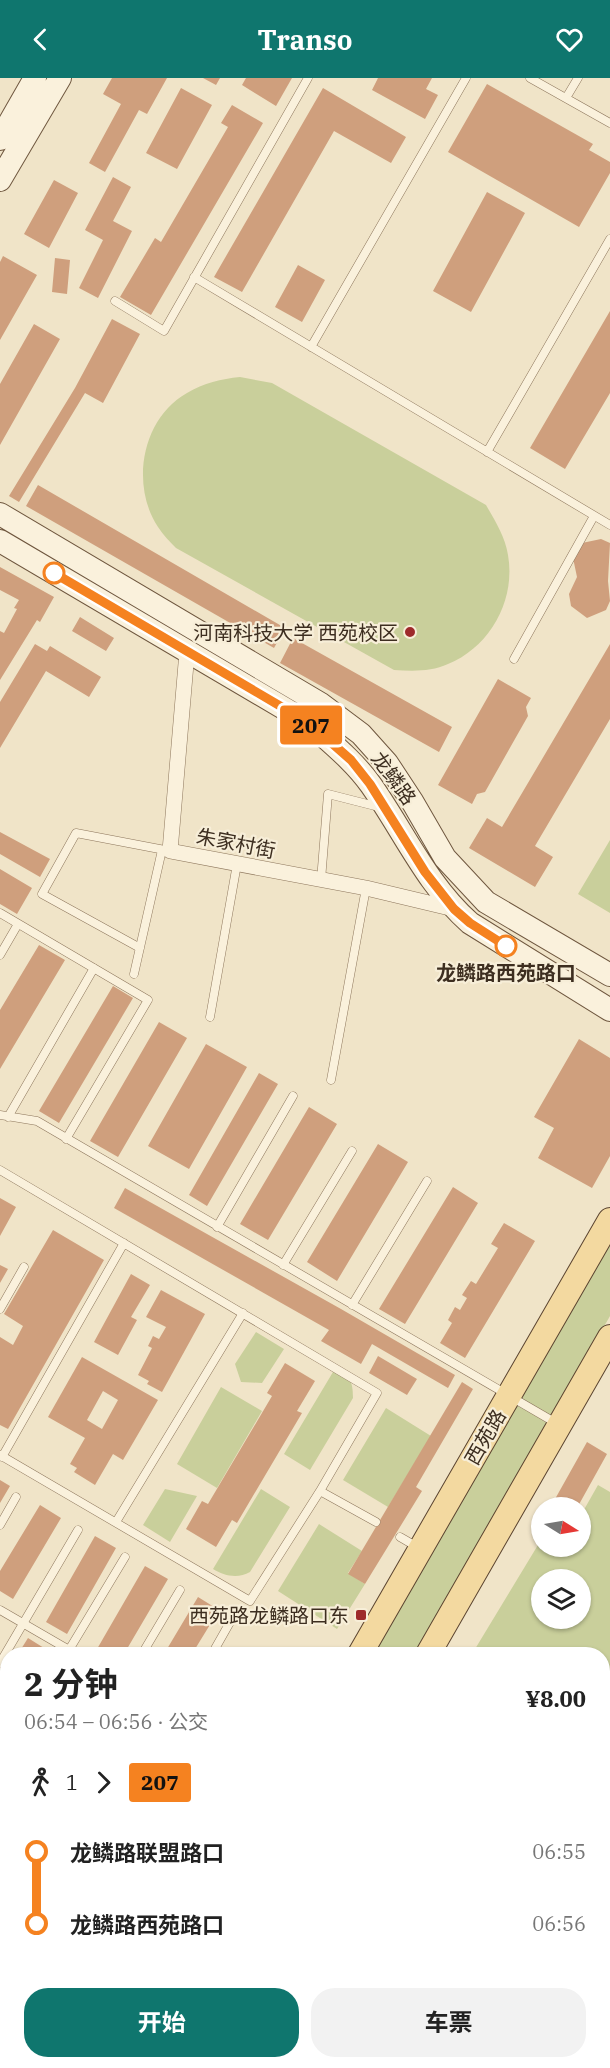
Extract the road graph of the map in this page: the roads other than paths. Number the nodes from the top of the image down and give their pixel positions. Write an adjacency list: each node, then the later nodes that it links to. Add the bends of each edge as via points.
1 (35, 78): 9 (main road)
2 (60, 78): 10 (main road)
3 (308, 78): 12 (lane)
4 (466, 78): 14 (lane)
5 (530, 78): 7 (lane)
6 (578, 78): 7 (lane)
7 (566, 98): 8 (lane)
8 (610, 123)
9 (0, 139)
10 (0, 180)
11 (610, 239): 15 (lane)
12 (194, 277): 13 (lane, via 164,331); 14 (lane)
13 (115, 301)
14 (311, 347): 15 (lane)
15 (487, 452): 17 (lane)
16 (0, 514): 34 (main road, 龙鳞路, via 340,717 387,763 445,858 486,902)
17 (594, 516): 18 (lane); 21 (lane)
18 (610, 525)
19 (0, 541): 20 (main road, 龙鳞路)
20 (187, 652): 22 (main road, 龙鳞路, via 309,723 351,760); 23 (street, 朱家村街)
21 (514, 659)
22 (387, 810): 25 (lane, via 328,794); 27 (main road, 龙鳞路, via 425,872)
23 (166, 851): 24 (street, 朱家村街); 30 (lane); 30 (lane, via 76,833 42,894)
24 (237, 864): 25 (street, 朱家村街); 36 (lane)
25 (321, 880): 26 (street, 朱家村街)
26 (366, 888): 27 (street, 朱家村街); 37 (lane)
27 (454, 909): 35 (main road, 龙鳞路, via 470,923)
28 (0, 913): 29 (lane)
29 (18, 924): 31 (lane); 32 (lane)
30 (140, 948): 33 (lane)
31 (0, 955)
32 (94, 968): 39 (lane); 40 (lane, via 148,1000)
33 (134, 974)
34 (610, 975)
35 (610, 1010)
36 (210, 1017)
37 (331, 1080)
38 (293, 1096): 45 (lane)
39 (4, 1116): 40 (lane, via 37,1121)
40 (66, 1138): 45 (lane)
41 (352, 1151): 47 (lane)
42 (0, 1170): 46 (lane)
43 (427, 1180): 49 (lane)
44 (610, 1220): 53 (main road, 西苑路)
45 (217, 1227): 47 (lane)
46 (124, 1243): 51 (lane); 55 (lane)
47 (283, 1265): 49 (lane)
48 (24, 1267): 50 (lane)
49 (352, 1305): 53 (lane)
50 (0, 1309)
51 (243, 1313): 56 (lane, via 377,1393); 58 (lane)
52 (610, 1337): 54 (main road)
53 (508, 1396): 54 (lane); 72 (main road, 西苑路, via 410,1543)
54 (560, 1425): 73 (main road)
55 (1, 1456): 58 (lane)
56 (320, 1491): 58 (lane, via 250,1600); 59 (lane)
57 (16, 1497): 60 (lane)
58 (116, 1522)
59 (376, 1522)
60 (0, 1525)
61 (78, 1530): 66 (lane)
62 (125, 1557): 69 (lane)
63 (180, 1590): 70 (lane)
64 (0, 1610): 66 (lane)
65 (232, 1617): 71 (lane)
66 (24, 1623): 67 (lane); 68 (lane)
67 (10, 1647)
68 (64, 1647)
69 (75, 1647)
70 (146, 1647)
71 (216, 1647)
72 (363, 1647)
73 (432, 1647)

